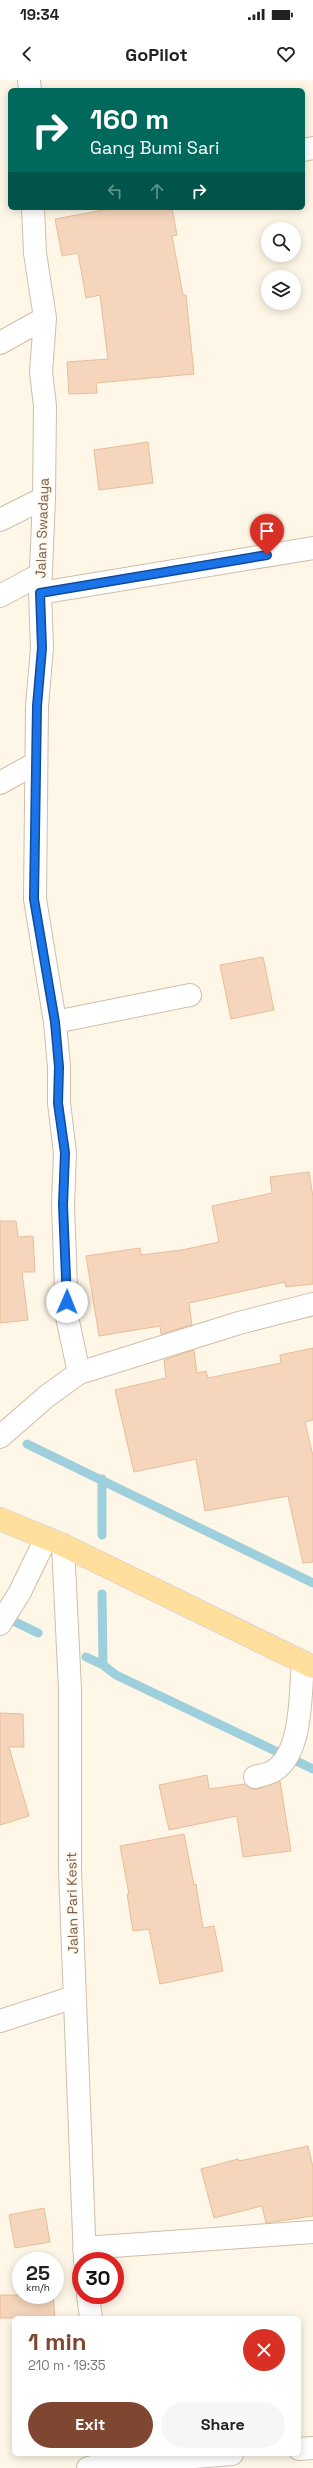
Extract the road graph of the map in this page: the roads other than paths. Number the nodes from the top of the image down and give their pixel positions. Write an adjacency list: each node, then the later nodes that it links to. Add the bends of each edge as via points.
1 (33, 210): 2 (street, Jalan Swadaya, via 35,253)
2 (45, 318): 3 (street); 4 (street, Jalan Swadaya, via 41,372 45,406)
3 (0, 343)
4 (44, 498): 5 (street); 7 (street, Jalan Swadaya)
5 (0, 520)
6 (313, 548): 7 (street)
7 (40, 583): 8 (street); 9 (street, Jalan Swadaya, via 42,648)
8 (0, 596)
9 (36, 763): 10 (street); 12 (street, Jalan Swadaya, via 34,899)
10 (0, 783)
11 (190, 995): 12 (street)
12 (55, 1022): 14 (street, Jalan Swadaya, via 59,1067 58,1103 65,1153 63,1205 67,1317)
13 (313, 1304): 14 (street, via 239,1323)
14 (79, 1373): 15 (street, via 47,1396)
15 (0, 1437)
16 (0, 1519): 17 (main road)
17 (54, 1541): 18 (street); 19 (main road); 21 (street, Jalan Pari Kesit, via 70,1690 70,1870)
18 (0, 1624)
19 (308, 1665): 20 (street, via 295,1741 285,1761 275,1770)
20 (255, 1777)
21 (74, 1996): 22 (street); 24 (street, Jalan Pari Kesit)
22 (0, 2021)
23 (313, 2232): 25 (street)
24 (84, 2252)
25 (105, 2252)
26 (89, 2304): 27 (street)
27 (91, 2316)
28 (313, 2448): 29 (street)
29 (301, 2449)
30 (206, 2456): 31 (street)
31 (101, 2464)

